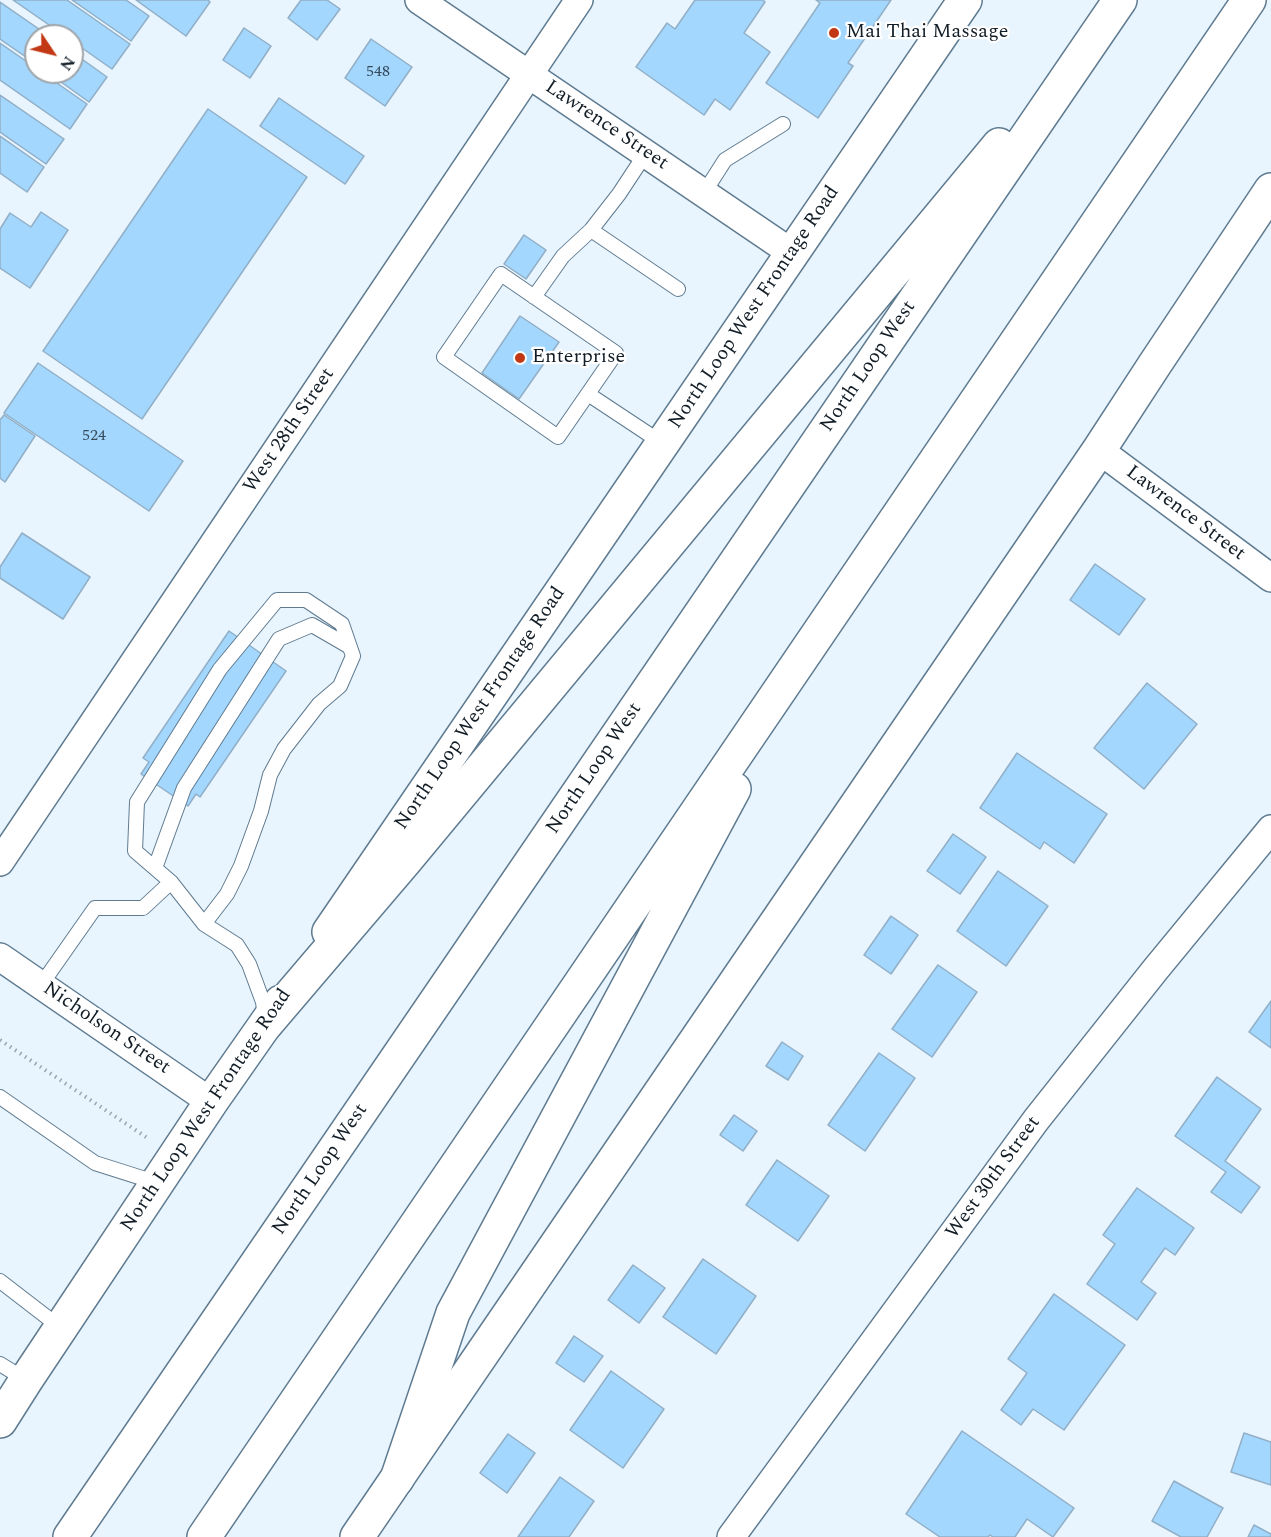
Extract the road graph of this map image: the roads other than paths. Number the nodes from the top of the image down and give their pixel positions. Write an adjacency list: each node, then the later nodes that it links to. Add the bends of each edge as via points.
1 (419, 0): 6 (street, Lawrence Street)
2 (579, 0): 6 (street, West 28th Street)
3 (965, 0): 12 (main road, North Loop West Frontage Road)
4 (1119, 0): 28 (main road); 37 (main road, North Loop West)
5 (1249, 0): 19 (main road)
6 (530, 75): 8 (street, Lawrence Street); 22 (street, West 28th Street)
7 (783, 124): 10 (lane, via 725,160)
8 (646, 153): 10 (street, Lawrence Street); 11 (lane)
9 (1271, 190): 17 (main road)
10 (704, 193): 12 (street, Lawrence Street)
11 (591, 230): 13 (lane); 14 (lane, via 562,256)
12 (792, 253): 16 (main road, North Loop West Frontage Road)
13 (678, 289)
14 (534, 297): 15 (lane, via 616,353); 15 (lane, via 501,274 444,357 558,437)
15 (588, 394): 16 (lane)
16 (662, 443): 28 (main road, North Loop West Frontage Road)
17 (1099, 450): 18 (street, Lawrence Street); 36 (main road)
18 (1271, 578)
19 (817, 634): 36 (main road, via 453,1313); 38 (main road)
20 (350, 647): 23 (lane, via 312,625 279,639 184,788); 23 (lane, via 342,624 306,600 277,600 220,669 137,802 135,851); 25 (lane, via 353,656 340,686 319,704 284,749 270,776 241,866 227,894)
21 (1271, 830): 40 (street, West 30th Street, via 1036,1120)
22 (0, 862)
23 (155, 868): 24 (lane)
24 (171, 882): 25 (lane); 27 (lane, via 143,908 95,908)
25 (204, 924): 28 (lane, via 237,945 249,964 263,1002)
26 (0, 957): 27 (street, Nicholson Street)
27 (41, 985): 30 (street, Nicholson Street)
28 (266, 1024): 30 (main road, North Loop West Frontage Road)
29 (0, 1097): 31 (lane, via 96,1163)
30 (211, 1102): 31 (main road, North Loop West Frontage Road)
31 (158, 1183): 33 (main road, North Loop West Frontage Road)
32 (0, 1281): 33 (lane)
33 (61, 1328): 34 (main road, North Loop West Frontage Road)
34 (13, 1372): 35 (main road, North Loop West Frontage Road)
35 (0, 1421)
36 (397, 1479): 39 (main road)
37 (70, 1537)
38 (204, 1537)
39 (357, 1537)
40 (731, 1537)

